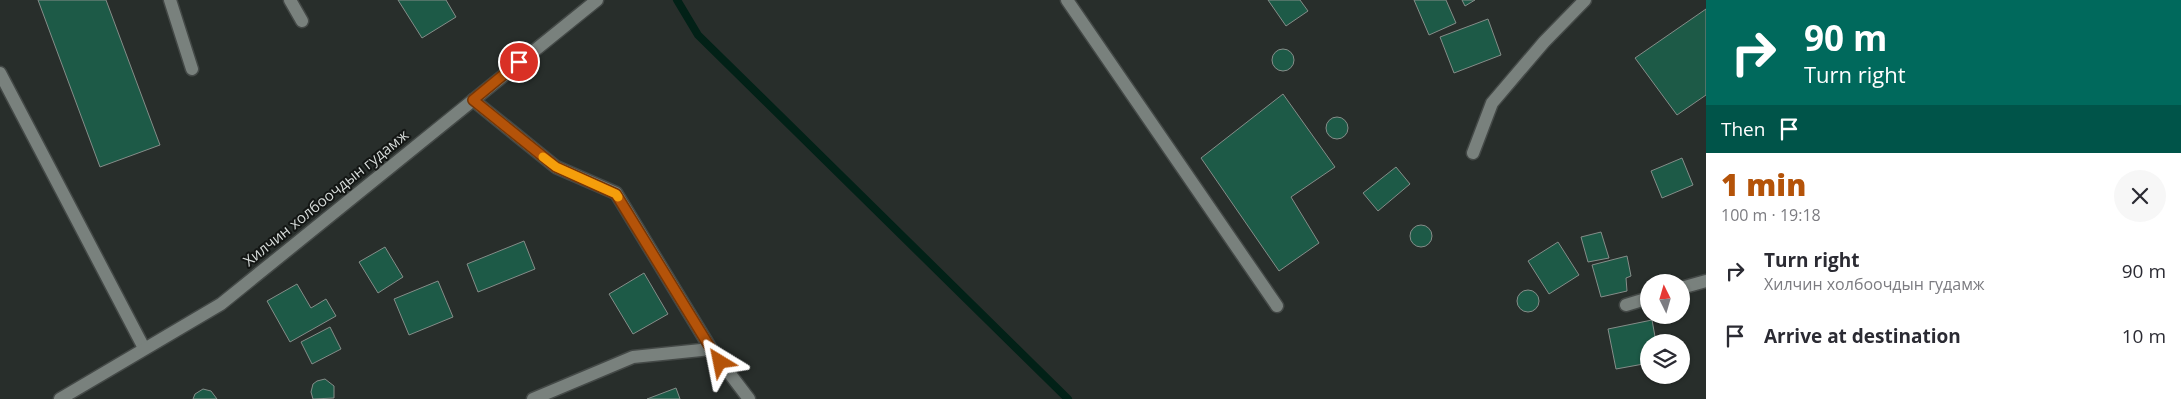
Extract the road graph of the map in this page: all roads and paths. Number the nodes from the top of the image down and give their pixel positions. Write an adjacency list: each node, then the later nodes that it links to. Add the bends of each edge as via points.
1 (170, 0): 7 (main road)
2 (290, 0): 6 (main road)
3 (597, 0): 9 (main road, Хилчин холбоочдын гудамж)
4 (1066, 0): 15 (main road)
5 (1585, 0): 10 (main road, via 1492,102)
6 (302, 21)
7 (192, 70)
8 (0, 73): 16 (main road)
9 (473, 100): 16 (main road, Хилчин холбоочдын гудамж, via 221,304); 17 (main road, via 556,167 616,194)
10 (1473, 153)
11 (1706, 281): 12 (main road)
12 (1690, 285)
13 (1640, 301): 14 (main road)
14 (1626, 305)
15 (1277, 306)
16 (144, 348): 18 (main road, Хилчин холбоочдын гудамж)
17 (711, 349): 19 (main road, via 633,357); 20 (main road)
18 (60, 399)
19 (533, 399)
20 (749, 399)

